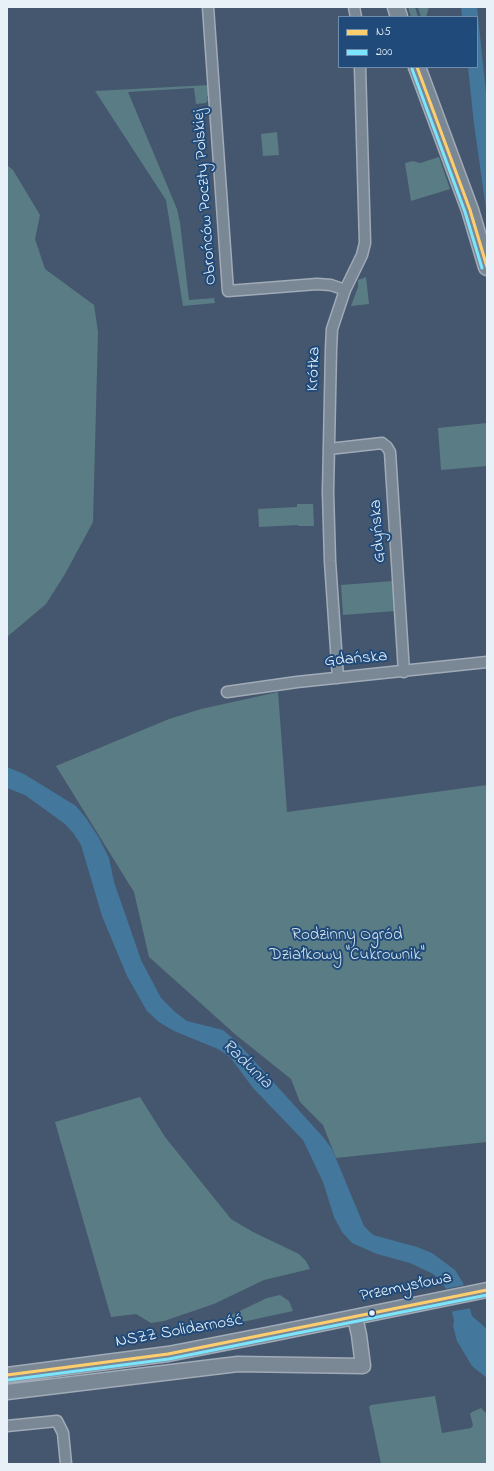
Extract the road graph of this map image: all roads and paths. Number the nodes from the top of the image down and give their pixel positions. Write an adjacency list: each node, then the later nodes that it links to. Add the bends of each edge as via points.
1 (208, 7): 5 (street, Obrońców Poczty Polskiej, via 228,291 317,284)
2 (360, 68): 5 (street, Krótka, via 365,243)
3 (417, 68): 4 (main road, via 468,204)
4 (487, 267)
5 (345, 290): 6 (street, Krótka, via 332,329)
6 (329, 449): 8 (street, Gdyńska, via 382,443 390,452); 9 (street, Krótka, via 330,561)
7 (487, 662): 8 (street, Gdańska)
8 (404, 672): 9 (street, Gdańska)
9 (338, 678): 10 (street, Gdańska)
10 (227, 692)
11 (487, 1290): 12 (main road, Przemysłowa)
12 (355, 1317): 13 (main road, NSZZ Solidarność, via 168,1354); 14 (main road, Przemysłowa, via 363,1366 238,1364)
13 (7, 1375)
14 (7, 1392)
15 (7, 1426): 16 (street, via 57,1421 63,1433)
16 (66, 1464)

